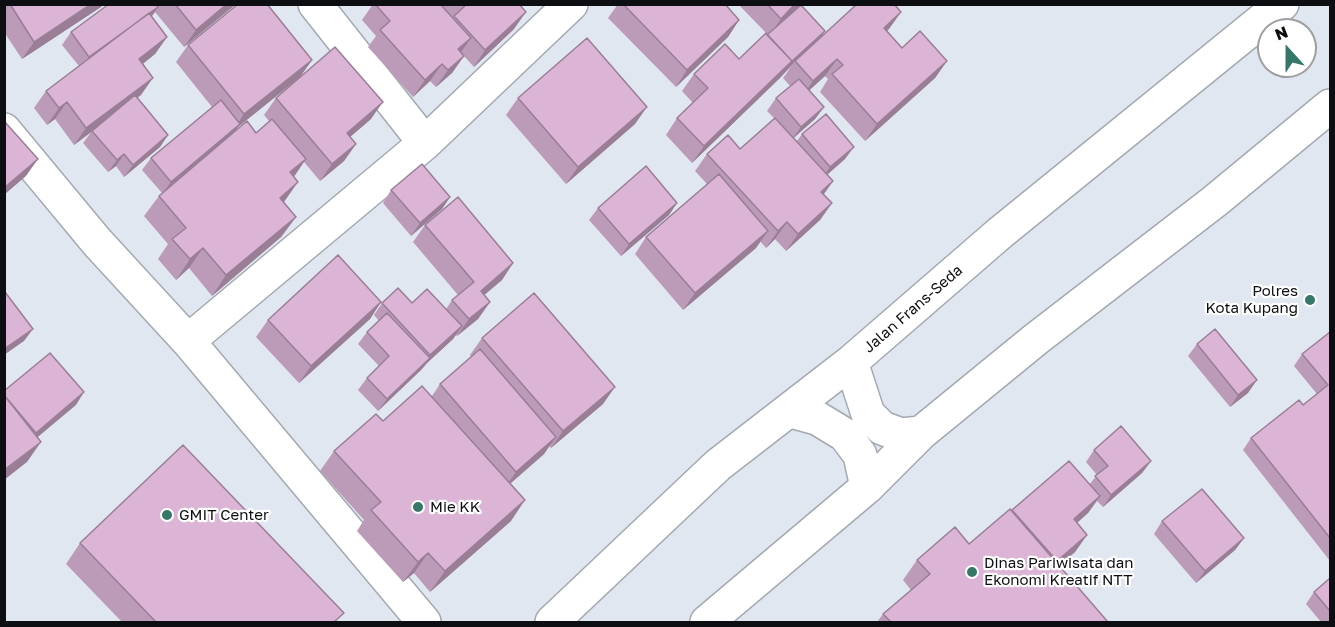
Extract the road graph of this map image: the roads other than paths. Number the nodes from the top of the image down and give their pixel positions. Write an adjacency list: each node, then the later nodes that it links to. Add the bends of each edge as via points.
1 (315, 4): 6 (main road)
2 (571, 4): 6 (main road)
3 (1282, 4): 8 (main road, Jalan Frans-Seda, via 1000,233)
4 (1330, 106): 10 (main road)
5 (4, 130): 7 (main road, via 97,242)
6 (425, 143): 7 (main road)
7 (188, 341): 12 (main road)
8 (851, 362): 9 (main road, Jalan Frans-Seda); 10 (main road, via 868,414 882,428 901,435)
9 (791, 411): 11 (main road, via 817,418 845,435 860,455); 13 (main road, Jalan Frans-Seda, via 718,465)
10 (921, 433): 11 (main road)
11 (867, 487): 14 (main road)
12 (424, 622)
13 (552, 622)
14 (706, 622)

